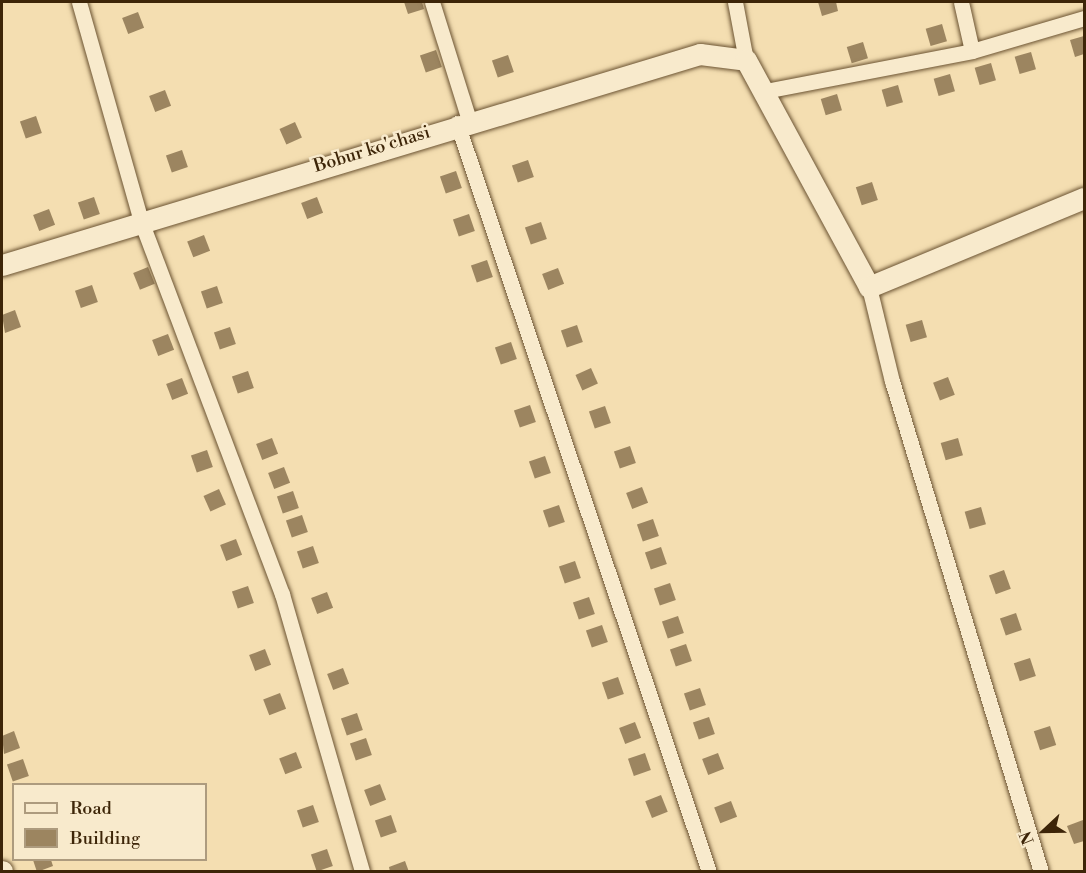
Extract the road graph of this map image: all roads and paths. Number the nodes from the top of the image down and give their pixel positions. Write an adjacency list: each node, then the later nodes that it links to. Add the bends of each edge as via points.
1 (79, 2): 11 (street)
2 (432, 2): 9 (street)
3 (735, 2): 7 (street)
4 (961, 2): 6 (street)
5 (1084, 18): 6 (street)
6 (972, 51): 8 (street)
7 (746, 60): 8 (street); 9 (street, Bobur ko'chasi, via 700,54)
8 (765, 91): 13 (street)
9 (463, 122): 11 (street, Bobur ko'chasi); 15 (street)
10 (1084, 198): 13 (street)
11 (141, 221): 12 (street, Bobur ko'chasi); 14 (street, via 275,572)
12 (2, 265)
13 (869, 287): 16 (street, via 892,381)
14 (362, 872)
15 (709, 872)
16 (1041, 872)

